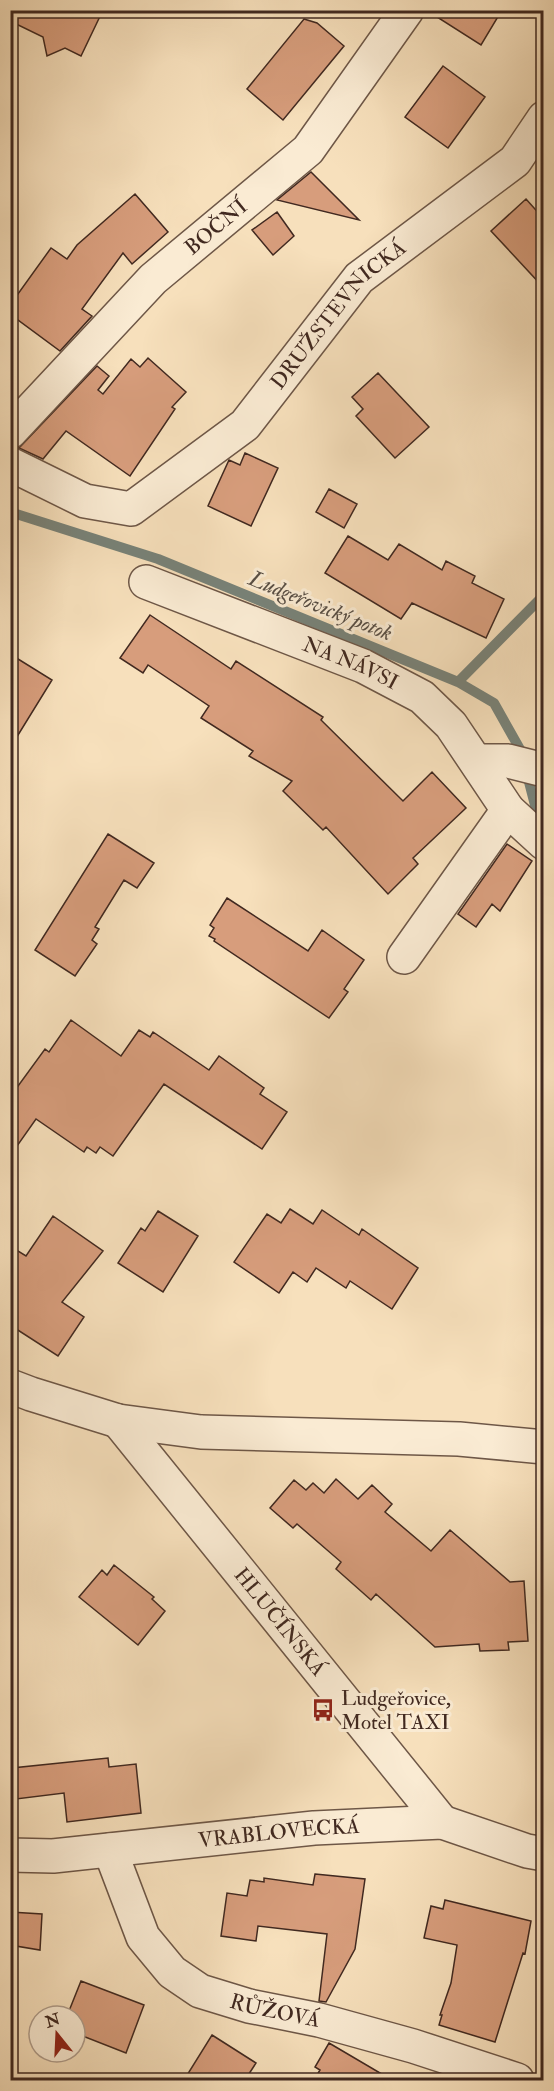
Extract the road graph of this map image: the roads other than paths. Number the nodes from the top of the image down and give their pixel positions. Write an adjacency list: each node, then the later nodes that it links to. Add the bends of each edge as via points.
1 (407, 10): 3 (street, BOČNÍ, via 308,150 153,279)
2 (543, 118): 4 (street, DRUŽSTEVNICKÁ, via 515,162 359,279 245,425 131,509 85,501)
3 (10, 432)
4 (10, 464)
5 (146, 582): 6 (street, NA NÁVSI, via 363,666 422,697 451,725)
6 (515, 765): 7 (street, NA NÁVSI)
7 (508, 810): 8 (street, NA NÁVSI); 9 (street)
8 (543, 843)
9 (404, 957)
10 (10, 1386): 11 (street)
11 (118, 1421): 12 (street, via 201,1432 459,1439); 13 (street, HLUČÍNSKÁ)
12 (543, 1447)
13 (442, 1822): 14 (street, VRABLOVECKÁ, via 314,1828); 15 (street, VRABLOVECKÁ)
14 (110, 1850): 16 (street, VRABLOVECKÁ, via 53,1856); 17 (street, RŮŽOVÁ, via 143,1937 172,1972 200,1991 402,2043)
15 (543, 1854)
16 (10, 1855)
17 (517, 2080)

